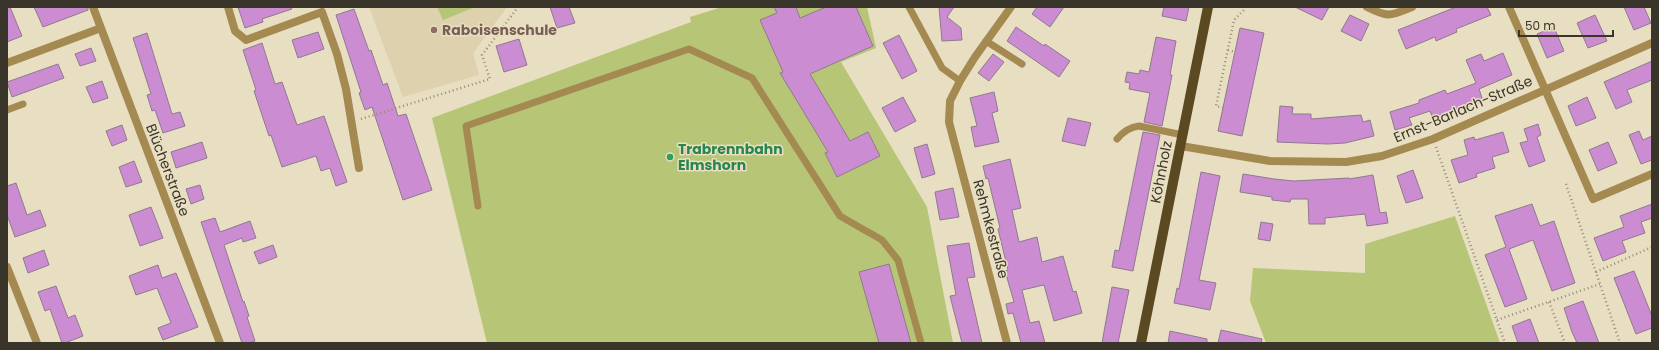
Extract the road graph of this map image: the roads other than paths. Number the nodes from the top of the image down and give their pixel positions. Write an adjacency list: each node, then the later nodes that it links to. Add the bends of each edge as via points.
1 (93, 7): 9 (street, Blücherstraße)
2 (228, 7): 21 (street, via 235,31 246,40 322,12 337,54)
3 (909, 7): 14 (lane, via 942,68)
4 (1011, 7): 10 (street, Rehmkestraße)
5 (1208, 7): 18 (main road, Köhnholz)
6 (1367, 7): 7 (street, via 1383,15 1393,15)
7 (1412, 7)
8 (1509, 7): 15 (street)
9 (101, 28): 12 (street); 26 (street, Blücherstraße)
10 (986, 41): 13 (lane); 14 (street, Rehmkestraße)
11 (1652, 43): 15 (street, Ernst-Barlach-Straße)
12 (7, 63)
13 (1022, 64)
14 (960, 80): 28 (street, Rehmkestraße, via 950,101 949,122)
15 (1545, 89): 20 (street, Ernst-Barlach-Straße, via 1433,139 1382,156 1346,162 1270,161); 22 (street, via 1593,199)
16 (23, 104): 17 (lane)
17 (7, 110)
18 (1183, 135): 19 (lane, via 1139,126 1124,132); 20 (main road, Köhnholz)
19 (1117, 139)
20 (1181, 146): 29 (main road, Köhnholz)
21 (360, 168)
22 (1652, 174)
23 (478, 206): 27 (lane, via 466,126 689,49 752,78 840,216 882,240 898,260)
24 (7, 267): 25 (street)
25 (37, 343)
26 (220, 343)
27 (920, 343)
28 (1007, 343)
29 (1141, 343)

